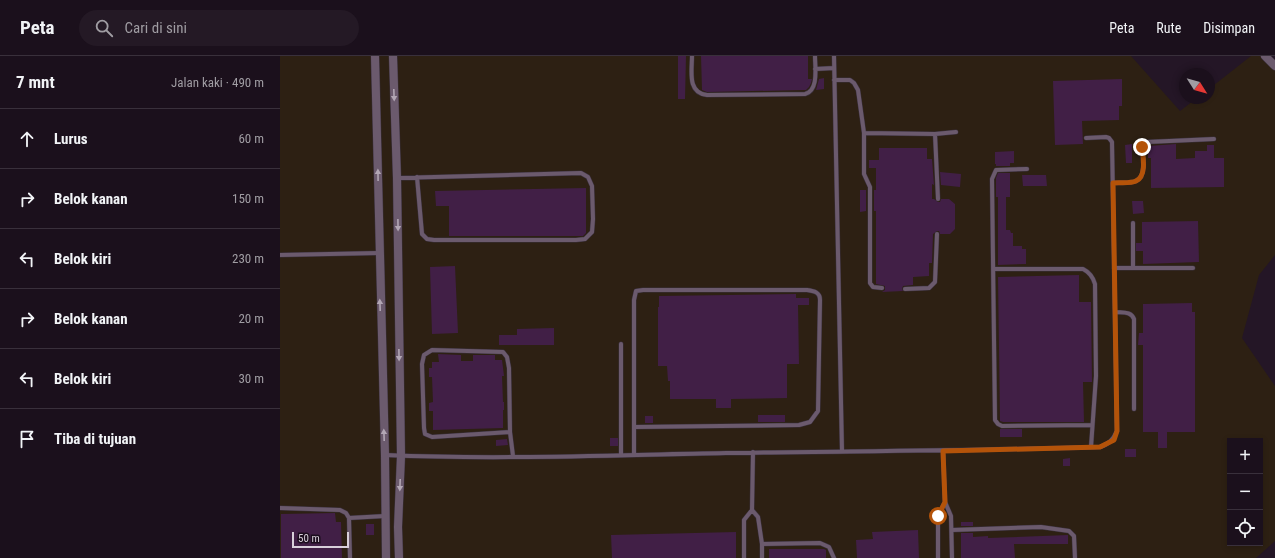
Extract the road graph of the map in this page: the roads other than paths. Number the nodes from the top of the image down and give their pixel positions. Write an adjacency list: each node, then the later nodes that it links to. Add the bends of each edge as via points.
1 (375, 56): 23 (street, one-way to 1)
2 (393, 56): 18 (street, one-way to 18)
3 (692, 56): 9 (lane, via 692,84 701,95 707,96 805,94 814,87)
4 (815, 56): 9 (lane)
5 (834, 56): 8 (lane)
6 (1265, 56): 7 (street)
7 (1275, 66)
8 (834, 68): 9 (lane); 10 (lane)
9 (815, 69)
10 (834, 80): 12 (lane, via 850,80 858,90); 38 (lane)
11 (956, 132): 13 (lane)
12 (864, 133): 13 (lane); 29 (lane, via 864,174 870,187 870,283 873,287)
13 (936, 134): 20 (lane)
14 (1086, 138): 19 (lane, via 1106,137 1111,140)
15 (1214, 139): 19 (lane, via 1147,142 1142,147 1143,172 1139,178 1134,182)
16 (1026, 168): 28 (lane, via 996,170 992,179)
17 (417, 177): 17 (lane, via 422,234 427,239 576,240 585,239 592,232 592,186 588,177 581,173); 18 (lane)
18 (397, 178): 44 (street, one-way to 44)
19 (1113, 183): 25 (lane)
20 (938, 199)
21 (1133, 223): 26 (lane)
22 (937, 234): 30 (lane, via 935,282 929,288)
23 (379, 254): 24 (lane); 42 (street, one-way to 23)
24 (280, 255)
25 (1114, 268): 26 (lane); 31 (lane)
26 (1133, 268): 27 (lane)
27 (1193, 268)
28 (994, 269): 34 (lane, via 995,420 1002,426); 34 (lane, via 1083,269 1094,278 1096,376)
29 (882, 288)
30 (905, 289)
31 (1115, 312): 33 (lane, via 1130,314 1134,319); 37 (lane, via 1117,431 1114,440 1100,447)
32 (621, 344): 43 (lane)
33 (1134, 409)
34 (1092, 425): 37 (lane)
35 (635, 427): 35 (lane, via 636,291 807,290 818,294 818,411 810,422 799,425); 41 (lane)
36 (510, 432): 36 (lane, via 509,368 506,353 432,350 424,355 422,364 425,434 432,438); 45 (lane)
37 (1091, 447): 39 (lane)
38 (842, 451): 39 (lane); 40 (lane)
39 (943, 451): 46 (lane)
40 (753, 452): 41 (lane); 48 (lane)
41 (634, 454): 43 (lane)
42 (385, 455): 44 (lane); 49 (street)
43 (621, 455): 45 (lane)
44 (401, 456): 45 (lane); 55 (street, one-way to 55)
45 (513, 456)
46 (945, 502): 51 (lane, via 951,516); 59 (lane, via 938,516)
47 (280, 508): 50 (lane, via 340,510 346,512)
48 (752, 510): 52 (lane, via 758,517); 56 (lane, via 744,520)
49 (385, 516): 50 (lane); 54 (street)
50 (350, 518): 53 (lane)
51 (952, 530): 60 (lane); 61 (lane, via 1041,527 1069,531 1074,536)
52 (762, 544): 57 (lane); 58 (lane, via 820,543 829,547)
53 (350, 558)
54 (386, 558)
55 (399, 558)
56 (744, 558)
57 (762, 558)
58 (834, 558)
59 (938, 558)
60 (952, 558)
61 (1075, 558)

